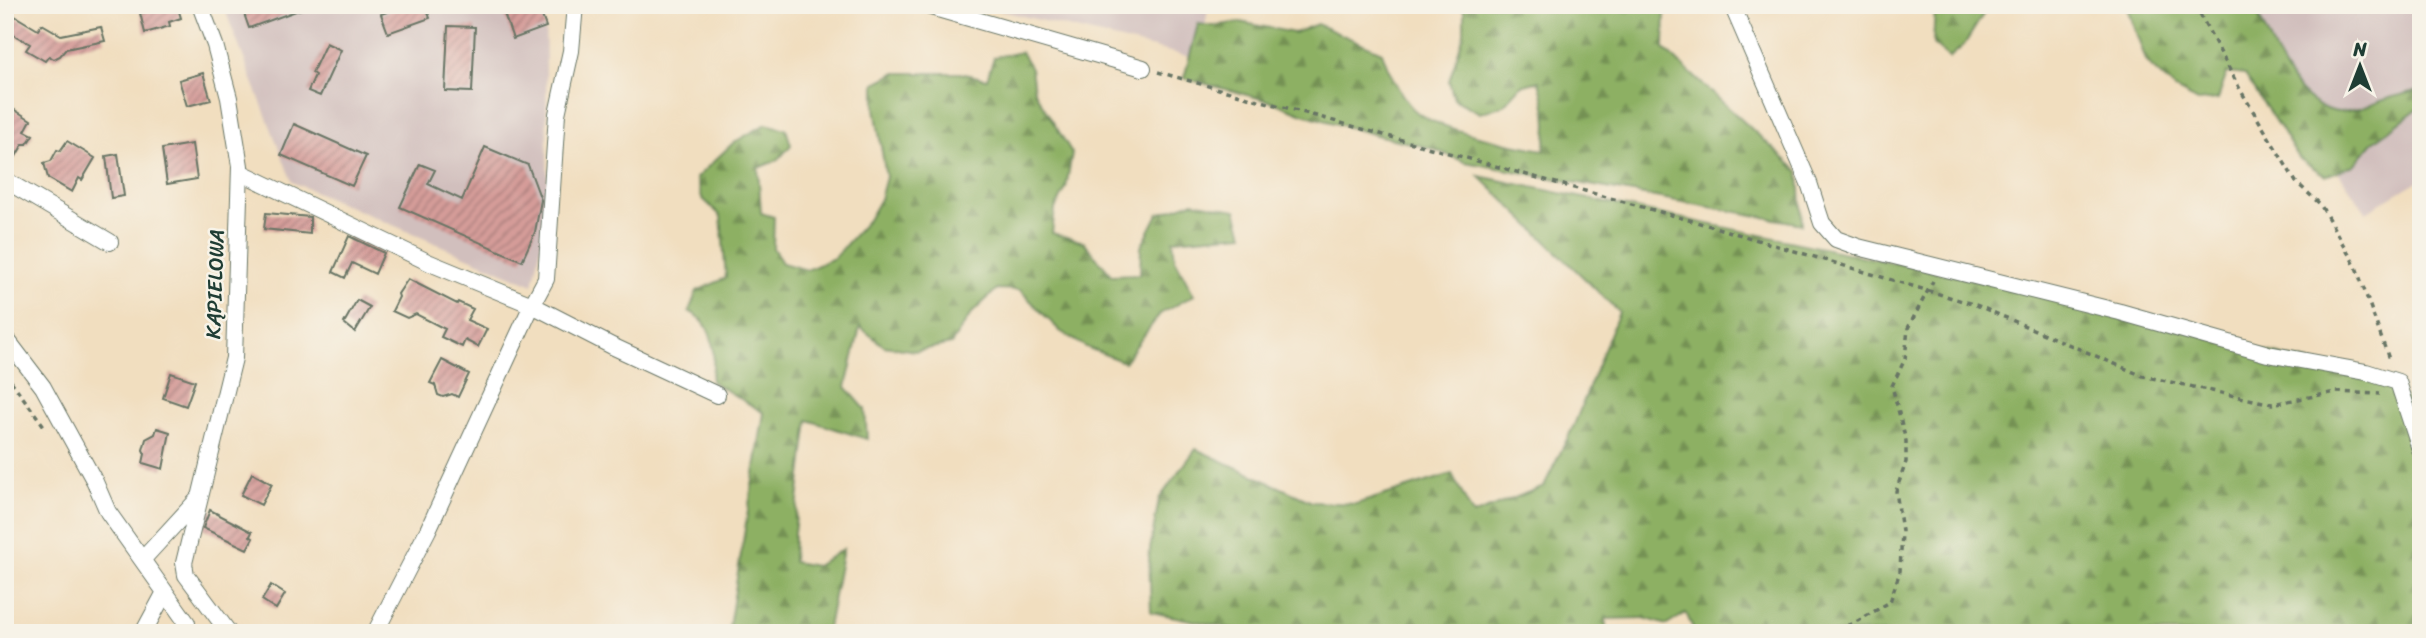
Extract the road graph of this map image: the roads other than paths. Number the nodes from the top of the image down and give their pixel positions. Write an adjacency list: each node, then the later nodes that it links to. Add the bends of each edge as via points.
1 (200, 5): 6 (street, KĄPIELOWA, via 229,98)
2 (575, 5): 9 (street, via 571,51 557,114 547,279)
3 (924, 5): 5 (street)
4 (1732, 5): 12 (street, via 1822,223 1836,239 2268,354 2366,372 2398,384)
5 (1143, 68)
6 (240, 172): 9 (street, via 430,263); 14 (street, KĄPIELOWA, via 234,358)
7 (5, 180): 8 (street)
8 (110, 242)
9 (532, 305): 11 (street); 21 (street)
10 (5, 337): 15 (street, via 43,387)
11 (717, 396)
12 (2421, 452)
13 (89, 486): 15 (street)
14 (199, 498): 16 (street); 20 (street, KĄPIELOWA, via 184,563 186,575)
15 (108, 512): 16 (street)
16 (143, 559): 17 (street)
17 (165, 592): 18 (street); 19 (street)
18 (190, 627)
19 (143, 633)
20 (229, 633)
21 (375, 633)

